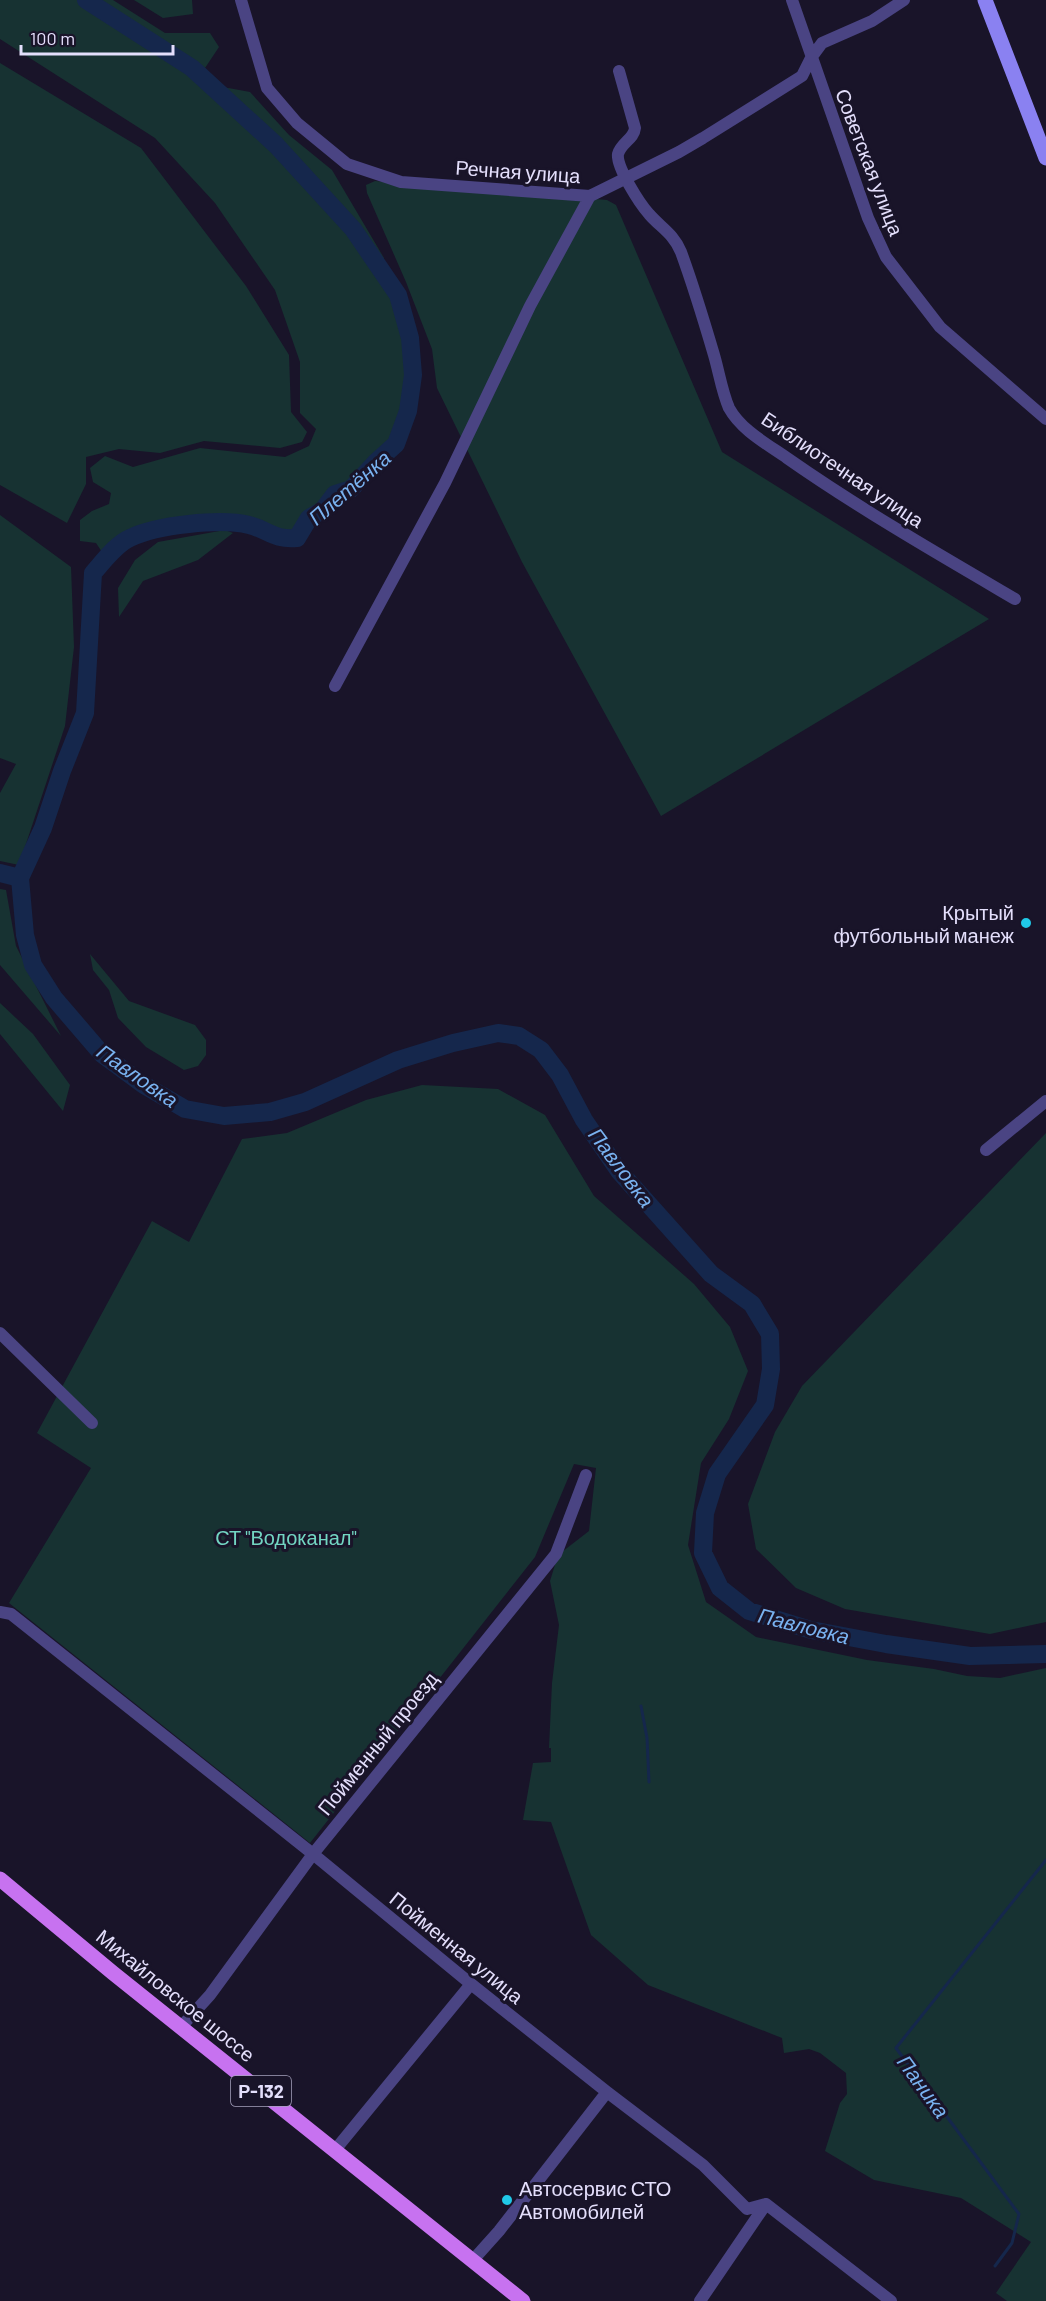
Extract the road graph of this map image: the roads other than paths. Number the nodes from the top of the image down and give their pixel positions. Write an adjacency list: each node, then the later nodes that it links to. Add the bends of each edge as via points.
1 (241, 0): 9 (street, Речная улица, via 267,88 297,123 347,164 401,182)
2 (792, 0): 5 (street, Советская улица)
3 (904, 0): 5 (street, Речная улица, via 872,21 822,44)
4 (986, 0): 7 (street)
5 (811, 58): 8 (street, Речная улица, via 802,76 679,152); 10 (street, Советская улица, via 868,218 886,257 940,327)
6 (619, 70): 8 (street, Библиотечная улица, via 635,128 618,155)
7 (1046, 158)
8 (626, 178): 9 (street, Речная улица); 11 (street, Библиотечная улица, via 648,214 670,233 680,249 729,407 740,422 810,474)
9 (590, 196): 12 (street, via 530,306 446,483)
10 (1046, 419)
11 (1015, 599)
12 (335, 686)
13 (1046, 1101): 14 (street)
14 (986, 1150)
15 (0, 1333): 16 (street)
16 (92, 1423)
17 (586, 1475): 19 (street, Пойменный проезд, via 556,1554)
18 (0, 1612): 19 (street, Пойменная улица, via 11,1614)
19 (313, 1854): 21 (street, Пойменная улица); 22 (street, Пойменный проезд, via 210,1995)
20 (0, 1879): 22 (main road, Михайловское шоссе / Р-132)
21 (471, 1984): 23 (street, Пойменная улица); 24 (street)
22 (181, 2027): 24 (main road, Михайловское шоссе / Р-132)
23 (607, 2092): 25 (street, Пойменная улица, via 703,2165 747,2209); 26 (street)
24 (335, 2150): 26 (main road, Михайловское шоссе / Р-132)
25 (766, 2204): 28 (street); 29 (street)
26 (472, 2260): 27 (main road, Михайловское шоссе / Р-132)
27 (523, 2301)
28 (700, 2301)
29 (891, 2301)

